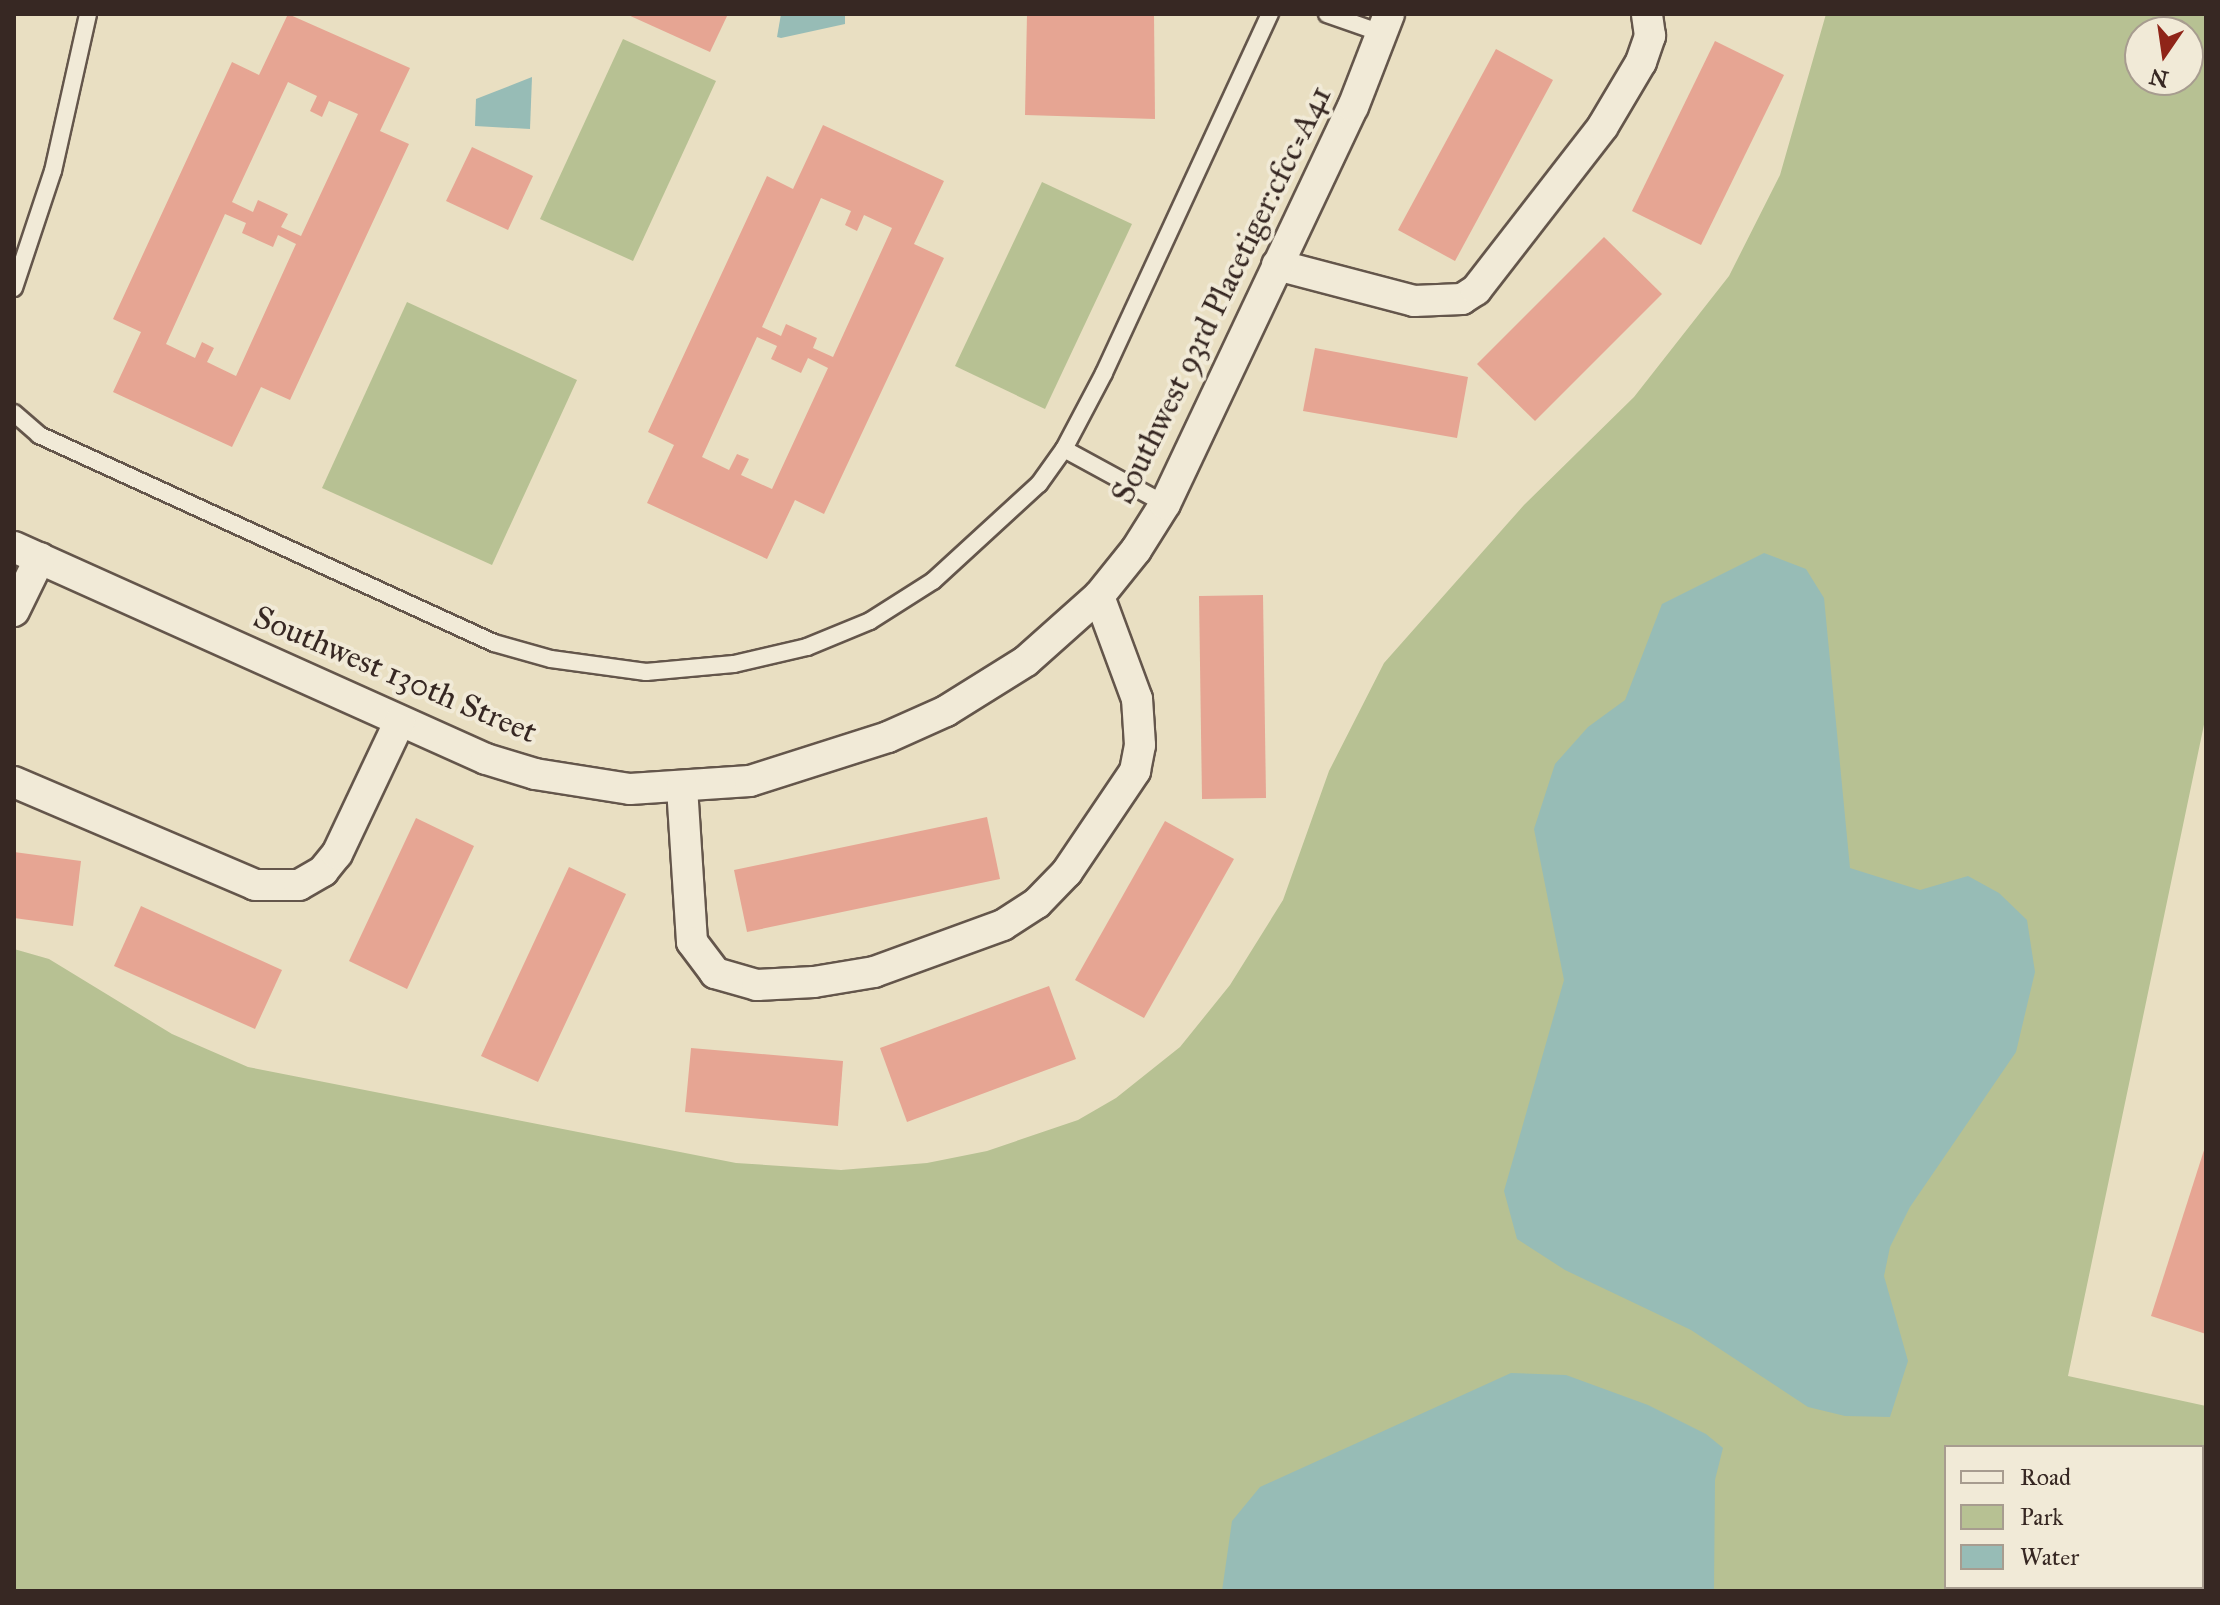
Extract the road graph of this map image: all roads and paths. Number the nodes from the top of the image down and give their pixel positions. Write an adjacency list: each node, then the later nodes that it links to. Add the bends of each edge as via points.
1 (88, 14): 7 (lane, via 53,171)
2 (1270, 14): 9 (lane)
3 (1327, 14): 5 (lane)
4 (1647, 14): 6 (street, via 1650,36 1641,62 1603,126 1476,290 1462,299 1414,301)
5 (1386, 24): 6 (street, Southwest 93rd Placetiger:cfcc=A41)
6 (1277, 265): 10 (street, Southwest 93rd Placetiger:cfcc=A41)
7 (14, 288)
8 (14, 413): 9 (lane, via 39,435 494,643 602,669 646,672 692,671 779,656 870,621 967,555 1039,484)
9 (1064, 449): 10 (lane)
10 (1165, 504): 12 (street, Southwest 93rd Placetiger:cfcc=A41)
11 (27, 552): 13 (street); 14 (street, Southwest 130th Street)
12 (1099, 596): 16 (street, Southwest 130th Street, via 1026,661 946,711 793,770 750,781); 16 (street, via 1137,699 1135,771 1067,872 1037,903 1003,925 947,949 859,975 757,985 715,973 692,942)
13 (14, 611)
14 (400, 721): 15 (street, via 337,854 323,871 299,885 255,885); 16 (street, Southwest 130th Street, via 535,774 588,785)
15 (14, 782)
16 (682, 787)

